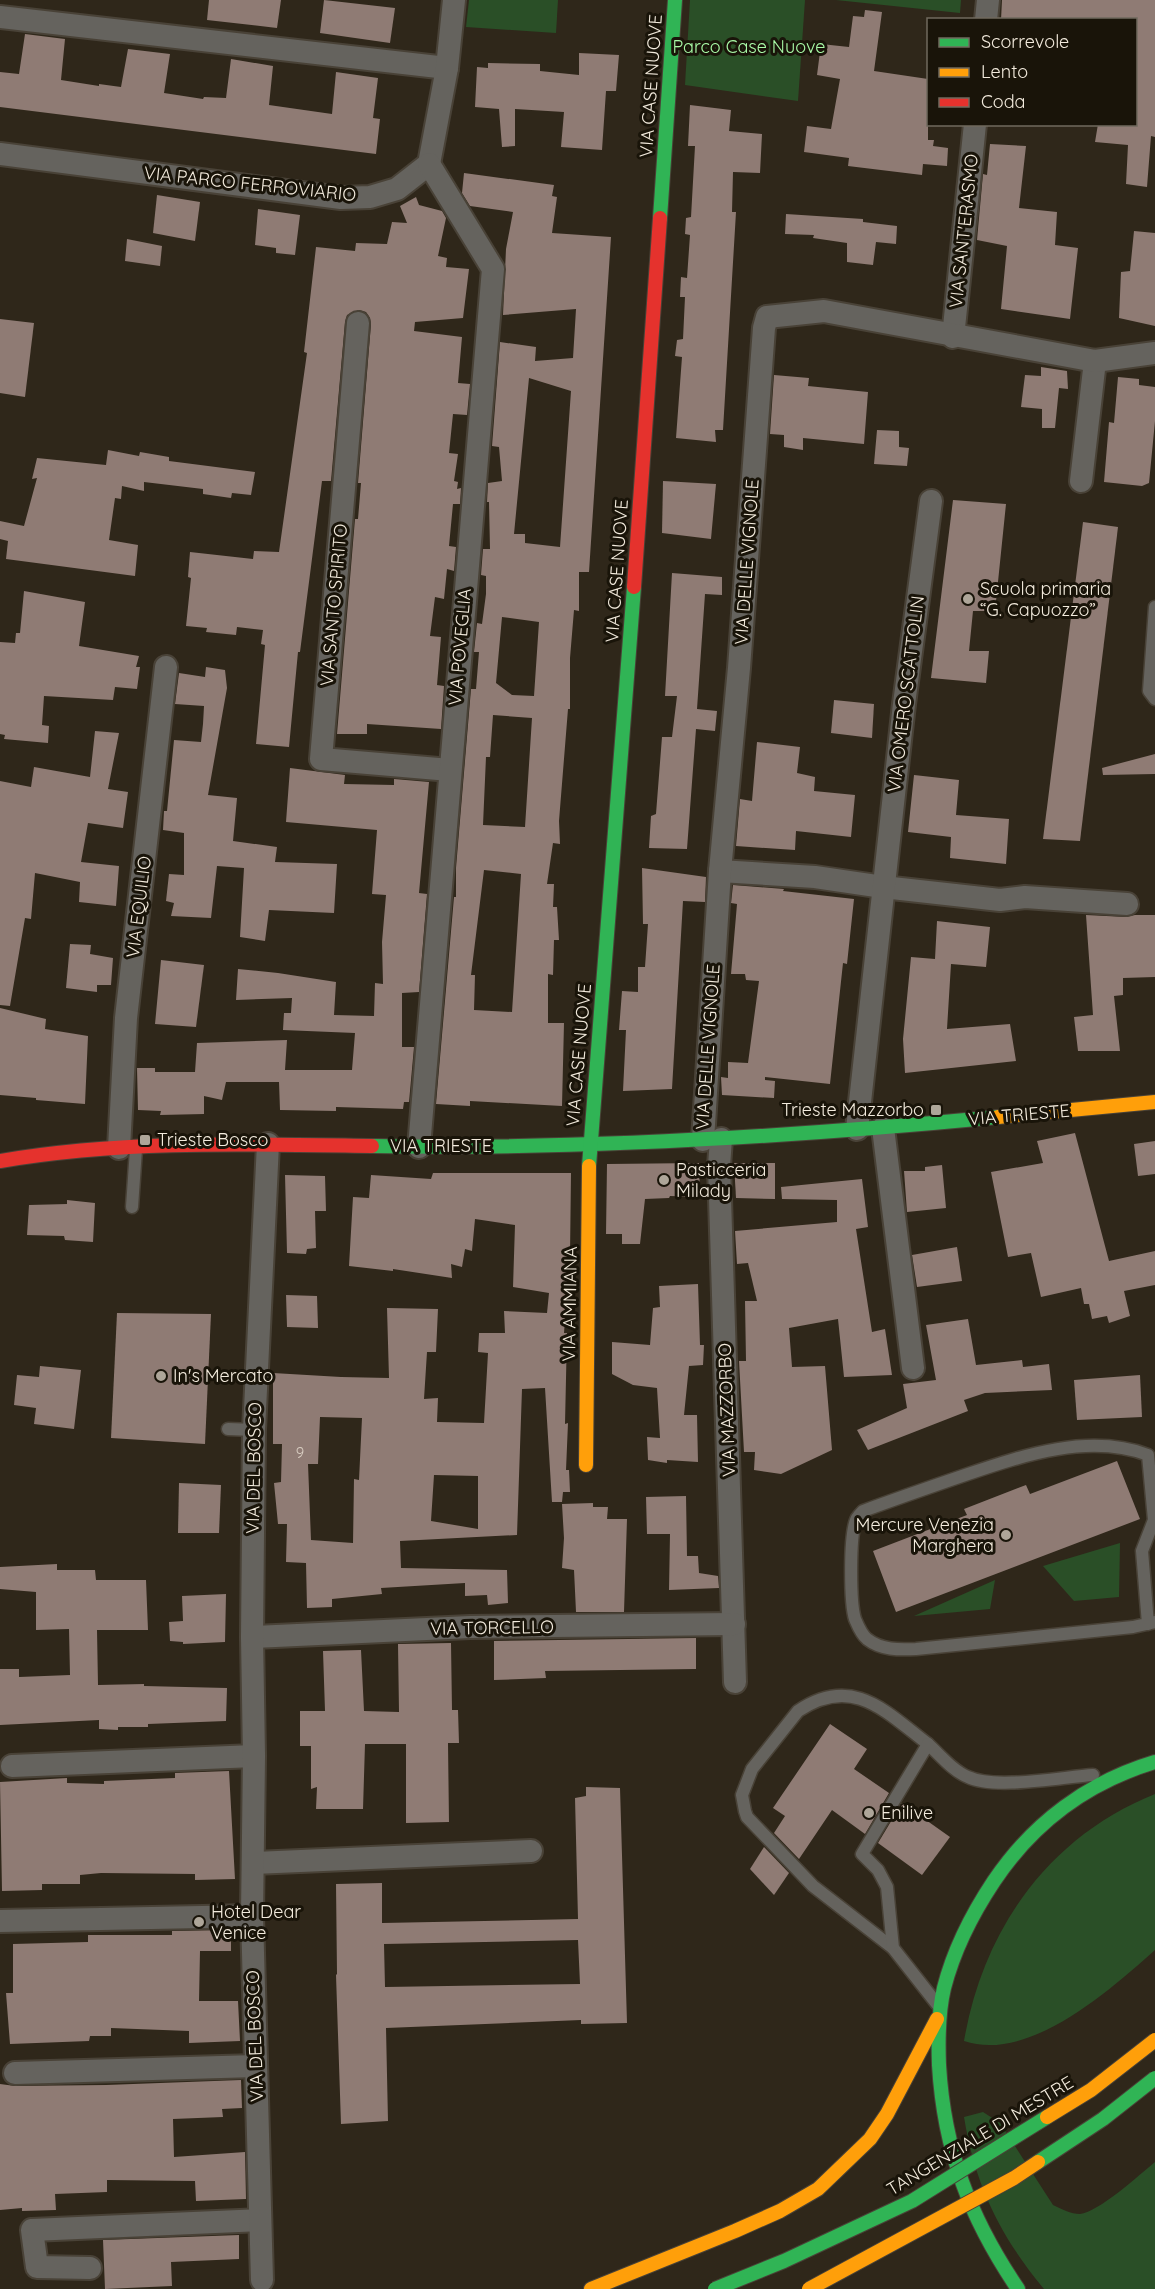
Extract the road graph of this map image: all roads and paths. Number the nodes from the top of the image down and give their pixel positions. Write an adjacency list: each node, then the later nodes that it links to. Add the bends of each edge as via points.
1 (454, 0): 6 (street)
2 (675, 0): 28 (main road, VIA CASE NUOVE)
3 (988, 0): 5 (street)
4 (0, 17): 6 (street)
5 (986, 18)
6 (447, 68): 9 (street)
7 (975, 126): 11 (street, VIA SANT'ERASMO)
8 (0, 154): 9 (street, VIA PARCO FERROVIARIO, via 340,198 370,197 396,189)
9 (429, 164): 19 (street, VIA POVEGLIA, via 493,269)
10 (358, 323): 19 (street, VIA SANTO SPIRITO, via 321,759)
11 (953, 337): 13 (street, VIA DELLE VIGNOLE); 20 (street, VIA DELLE VIGNOLE, via 824,311 767,317)
12 (1155, 353): 13 (street, VIA DELLE VIGNOLE)
13 (1095, 362): 14 (street)
14 (1081, 481)
15 (931, 501): 21 (street, VIA OMERO SCATTOLIN)
16 (1155, 607): 18 (lane, via 1149,691)
17 (166, 666): 29 (street, VIA EQUILIO, via 126,1018)
18 (1155, 699)
19 (450, 770): 30 (street, VIA POVEGLIA)
20 (720, 871): 21 (street, via 815,877); 26 (street, VIA DELLE VIGNOLE)
21 (883, 887): 22 (street, via 1000,900 1025,897); 25 (street, VIA OMERO SCATTOLIN)
22 (1127, 904)
23 (1155, 1102): 24 (main road, VIA TRIESTE)
24 (883, 1128): 25 (main road, VIA TRIESTE); 33 (street)
25 (857, 1129): 26 (main road, VIA TRIESTE)
26 (712, 1139): 28 (main road, VIA TRIESTE); 37 (street, VIA MAZZORBO, via 719,1166)
27 (268, 1144): 29 (main road, VIA TRIESTE); 30 (main road, VIA TRIESTE); 35 (street, VIA DEL BOSCO)
28 (590, 1144): 30 (main road, VIA TRIESTE); 36 (main road, VIA AMMIANA)
29 (128, 1148): 31 (main road, VIA TRIESTE, via 46,1153); 32 (lane)
30 (419, 1148)
31 (0, 1161)
32 (132, 1207)
33 (913, 1368)
34 (228, 1429): 35 (lane)
35 (254, 1430): 39 (street, VIA DEL BOSCO)
36 (586, 1465)
37 (734, 1624): 39 (street, VIA TORCELLO, via 470,1627); 40 (street, VIA MAZZORBO)
38 (1153, 1624): 38 (lane, via 916,1649 882,1646 866,1638 855,1618 852,1567 857,1518 863,1511 924,1489 1046,1450 1095,1447 1131,1449 1148,1455 1154,1520 1142,1551)
39 (252, 1637): 42 (street, VIA DEL BOSCO)
40 (735, 1682)
41 (928, 1744): 45 (lane, via 962,1774 980,1781); 50 (lane, via 862,1852 887,1887); 50 (lane, via 871,1701 830,1696 798,1711 752,1769 742,1795 747,1817 813,1886)
42 (254, 1756): 44 (street); 47 (street, VIA DEL BOSCO)
43 (1152, 1756): 45 (main road)
44 (12, 1766)
45 (1119, 1773): 51 (main road, via 1100,1781 1054,1814 1002,1869 964,1934)
46 (531, 1851): 47 (street)
47 (253, 1863): 48 (street, VIA DEL BOSCO)
48 (252, 1916): 49 (street); 53 (street, VIA DEL BOSCO)
49 (0, 1921)
50 (893, 1948): 51 (lane)
51 (940, 2011): 59 (main road, via 870,2139 818,2189 735,2231); 62 (main road, via 939,2087 952,2158 984,2238)
52 (1155, 2040): 60 (main road, TANGENZIALE DI MESTRE, bridge, via 1091,2090 912,2201)
53 (256, 2066): 54 (street); 56 (street, VIA DEL BOSCO)
54 (15, 2073)
55 (1155, 2078): 61 (main road, bridge, via 1104,2119 1014,2178)
56 (260, 2220): 57 (street, via 32,2230 37,2267); 58 (street, VIA DEL BOSCO)
57 (90, 2268)
58 (262, 2280)
59 (591, 2289)
60 (716, 2289)
61 (808, 2289)
62 (1018, 2289)

